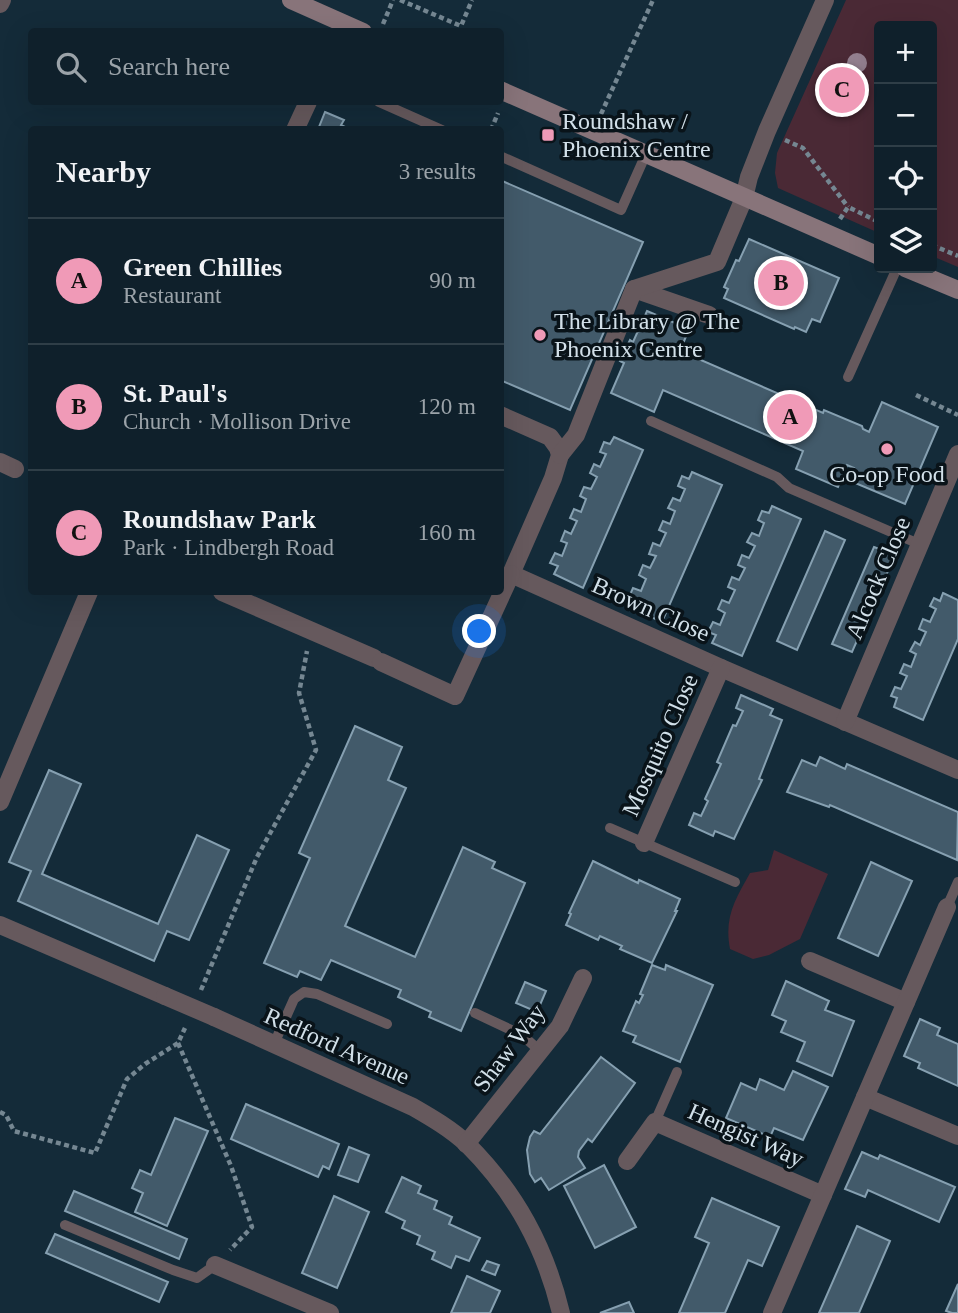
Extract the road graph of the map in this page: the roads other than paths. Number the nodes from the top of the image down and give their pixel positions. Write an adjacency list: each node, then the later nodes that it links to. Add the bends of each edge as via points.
1 (291, 0): 3 (main road)
2 (825, 0): 11 (street, via 767,131)
3 (342, 27)
4 (504, 92): 9 (main road)
5 (307, 105): 7 (street)
6 (386, 105): 8 (lane)
7 (298, 126)
8 (433, 126)
9 (646, 154): 10 (lane, via 621,210); 11 (main road)
10 (504, 158)
11 (744, 198): 12 (main road); 15 (street, via 717,262)
12 (874, 254)
13 (895, 273): 18 (lane)
14 (917, 273): 16 (main road)
15 (634, 289): 17 (street); 22 (street, via 576,435)
16 (958, 290)
17 (709, 315)
18 (848, 377)
19 (504, 417): 22 (street, via 550,437)
20 (651, 421): 23 (lane)
21 (958, 454): 23 (street, Alcock Close)
22 (560, 455): 24 (street)
23 (919, 544): 30 (street, Alcock Close)
24 (511, 574): 25 (street); 29 (street, Brown Close)
25 (504, 589)
26 (88, 595): 32 (street)
27 (229, 595): 28 (street, via 455,696)
28 (501, 595)
29 (721, 668): 30 (street, Brown Close); 34 (street, Mosquito Close)
30 (845, 722): 31 (street, Brown Close)
31 (958, 770)
32 (0, 802)
33 (610, 828): 34 (lane)
34 (644, 843): 35 (lane)
35 (735, 882)
36 (958, 883): 37 (lane)
37 (947, 907): 41 (street, Hengist Way)
38 (0, 925): 44 (street, Redford Avenue, bridge)
39 (810, 961): 41 (street)
40 (583, 978): 45 (street, Shaw Way, via 560,1026)
41 (906, 1002): 47 (street, Hengist Way)
42 (475, 1013): 45 (lane, via 522,1035)
43 (387, 1024): 44 (lane, via 304,992 294,999)
44 (274, 1044): 50 (street, Redford Avenue, via 413,1107)
45 (540, 1051): 50 (street, Shaw Way)
46 (677, 1072): 48 (lane)
47 (865, 1097): 49 (street); 52 (street, Hengist Way)
48 (655, 1122): 51 (street, Hengist Way); 52 (street, Hengist Way)
49 (958, 1136)
50 (466, 1143): 56 (street, Redford Avenue, via 528,1224 545,1257)
51 (627, 1161)
52 (823, 1195): 57 (street, Hengist Way)
53 (65, 1225): 54 (lane, via 197,1278)
54 (215, 1265): 55 (street)
55 (330, 1313)
56 (561, 1313)
57 (772, 1313)

